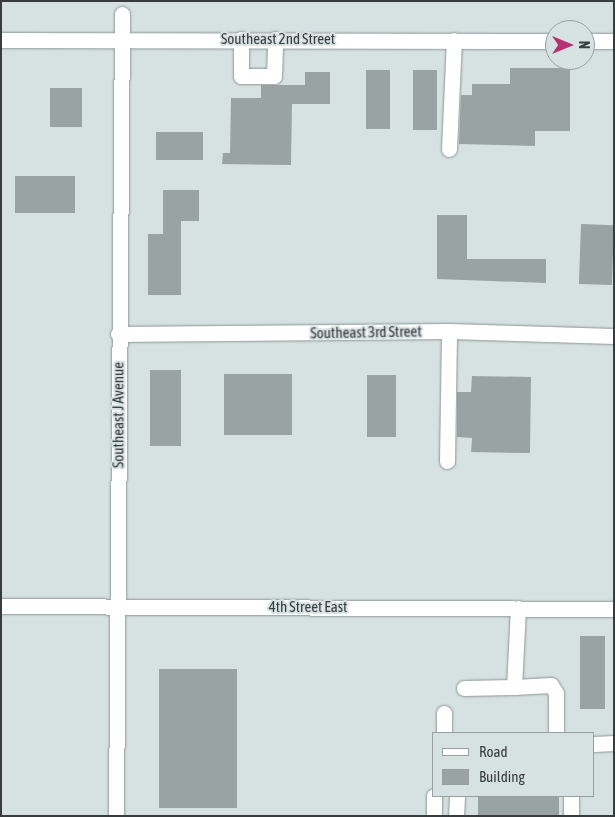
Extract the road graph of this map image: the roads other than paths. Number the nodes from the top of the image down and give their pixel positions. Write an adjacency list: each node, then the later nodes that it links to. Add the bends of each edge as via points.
1 (122, 14): 5 (street, Southeast J Avenue)
2 (241, 39): 3 (street, Southeast 2nd Street); 3 (street, via 241,76 274,76); 5 (street, Southeast 2nd Street)
3 (275, 39): 6 (street, Southeast 2nd Street)
4 (1, 40): 5 (street, Southeast 2nd Street)
5 (123, 40): 12 (street, Southeast J Avenue)
6 (454, 40): 7 (street, Southeast 2nd Street); 10 (street)
7 (545, 41)
8 (595, 41): 9 (street)
9 (614, 41)
10 (449, 149)
11 (449, 331): 12 (street, Southeast 3rd Street); 13 (street, Southeast 3rd Street); 14 (street)
12 (118, 334): 16 (street, Southeast J Avenue)
13 (614, 336)
14 (446, 461)
15 (1, 606): 16 (street, 4th Street East)
16 (118, 606): 17 (street, 4th Street East); 29 (street, Southeast J Avenue)
17 (518, 608): 18 (street, 4th Street East); 19 (street)
18 (614, 609)
19 (514, 687): 20 (street); 23 (street, via 551,685 556,693)
20 (464, 688)
21 (444, 713): 22 (street)
22 (444, 732)
23 (556, 732)
24 (595, 744): 25 (street)
25 (614, 744)
26 (434, 797): 30 (street)
27 (457, 797): 31 (street)
28 (571, 797): 32 (street)
29 (116, 816)
30 (434, 816)
31 (456, 816)
32 (571, 816)

